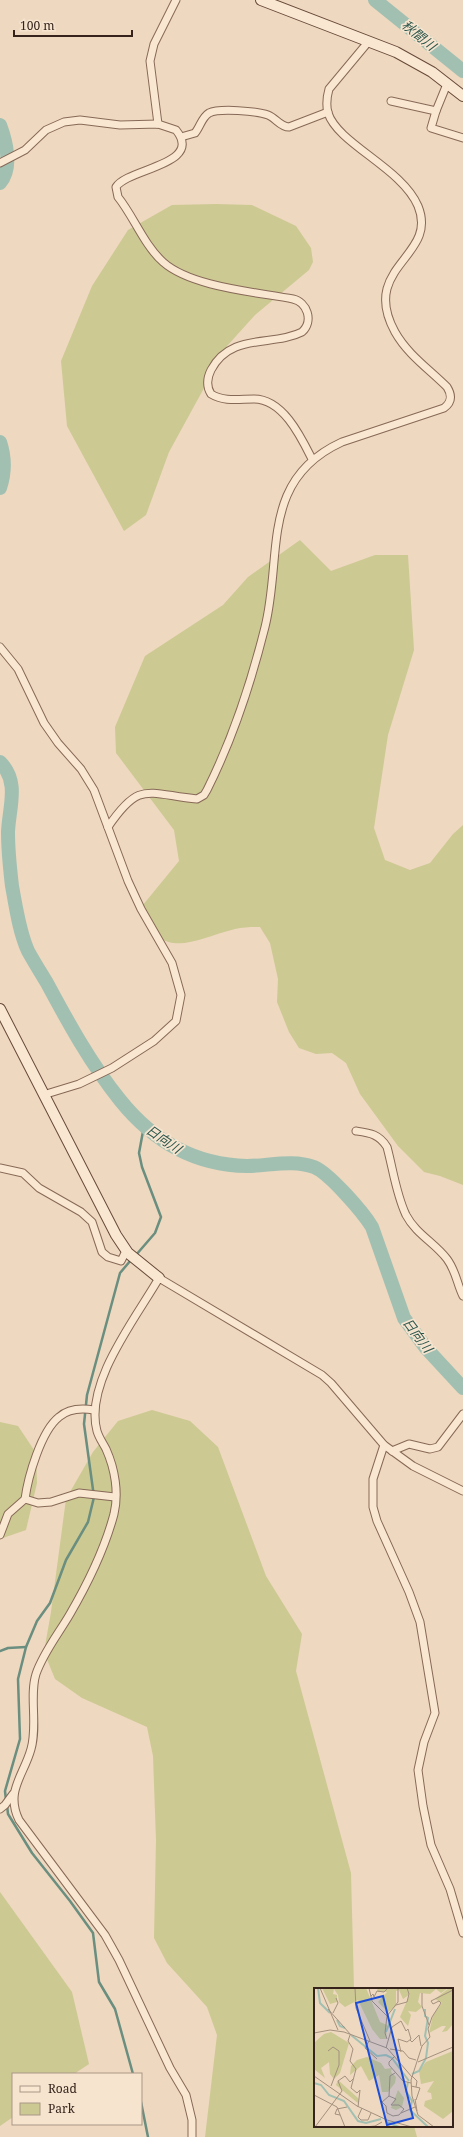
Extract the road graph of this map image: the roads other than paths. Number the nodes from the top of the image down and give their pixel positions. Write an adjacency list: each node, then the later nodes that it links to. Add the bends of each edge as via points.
1 (176, 0): 9 (street, via 154,44 150,61)
2 (261, 0): 3 (street)
3 (369, 41): 4 (street, via 415,61); 8 (street, via 329,89)
4 (447, 84): 5 (street); 7 (street)
5 (463, 96)
6 (391, 101): 7 (street)
7 (436, 111): 11 (street, via 431,128)
8 (328, 112): 10 (street, via 285,127 268,115 215,111 204,117 195,133); 13 (street, via 342,132 390,171 416,203 423,222 422,231 420,238 388,282 385,296 388,316 406,348 447,387 451,396 449,404 444,408 342,442)
9 (158, 124): 10 (street, via 176,130); 12 (street, via 120,125 80,120 64,122 46,130 25,150)
10 (181, 137): 13 (street, via 180,150 175,158 125,178 116,187 118,197 154,253 173,270 198,281 299,300 304,305 308,319 302,332 228,351 210,372 207,384 211,394 222,399 256,399 272,405 298,433)
11 (463, 138)
12 (0, 163)
13 (312, 459): 15 (street, via 294,481 284,505 272,567 266,623 258,656 226,749 204,794 197,799 153,793 135,796 121,808)
14 (0, 647): 15 (street, via 18,669 44,722 90,782)
15 (108, 827): 17 (street, via 137,902 172,963 181,1002 176,1021 140,1052 79,1084)
16 (0, 1009): 17 (street)
17 (43, 1095): 20 (street, via 116,1235)
18 (356, 1131): 22 (street, via 380,1137 387,1147 406,1215 420,1235 446,1258 455,1272)
19 (0, 1168): 20 (street, via 23,1173 39,1188 81,1212 92,1222 102,1252 108,1257 122,1261)
20 (129, 1254): 21 (street)
21 (160, 1278): 23 (street, via 109,1364); 25 (street, via 322,1375)
22 (463, 1296)
23 (94, 1410): 28 (street, via 97,1432 114,1469); 29 (street, via 66,1412 50,1427 27,1484)
24 (463, 1414): 26 (street, via 438,1447 430,1449 409,1444)
25 (384, 1445): 26 (street); 33 (street, via 372,1479 373,1507 420,1622 435,1713 424,1742 418,1770 431,1844 450,1888)
26 (392, 1451): 27 (street, via 413,1466)
27 (463, 1491)
28 (116, 1497): 29 (street, via 79,1494 38,1503); 31 (street, via 114,1514 91,1572 36,1675 34,1736 29,1756)
29 (25, 1499): 30 (street, via 8,1514)
30 (0, 1535)
31 (14, 1792): 32 (street); 34 (street, via 13,1802 19,1820 106,1935 120,1960 170,2068 186,2095 192,2120)
32 (0, 1809)
33 (463, 1934)
34 (192, 2137)

